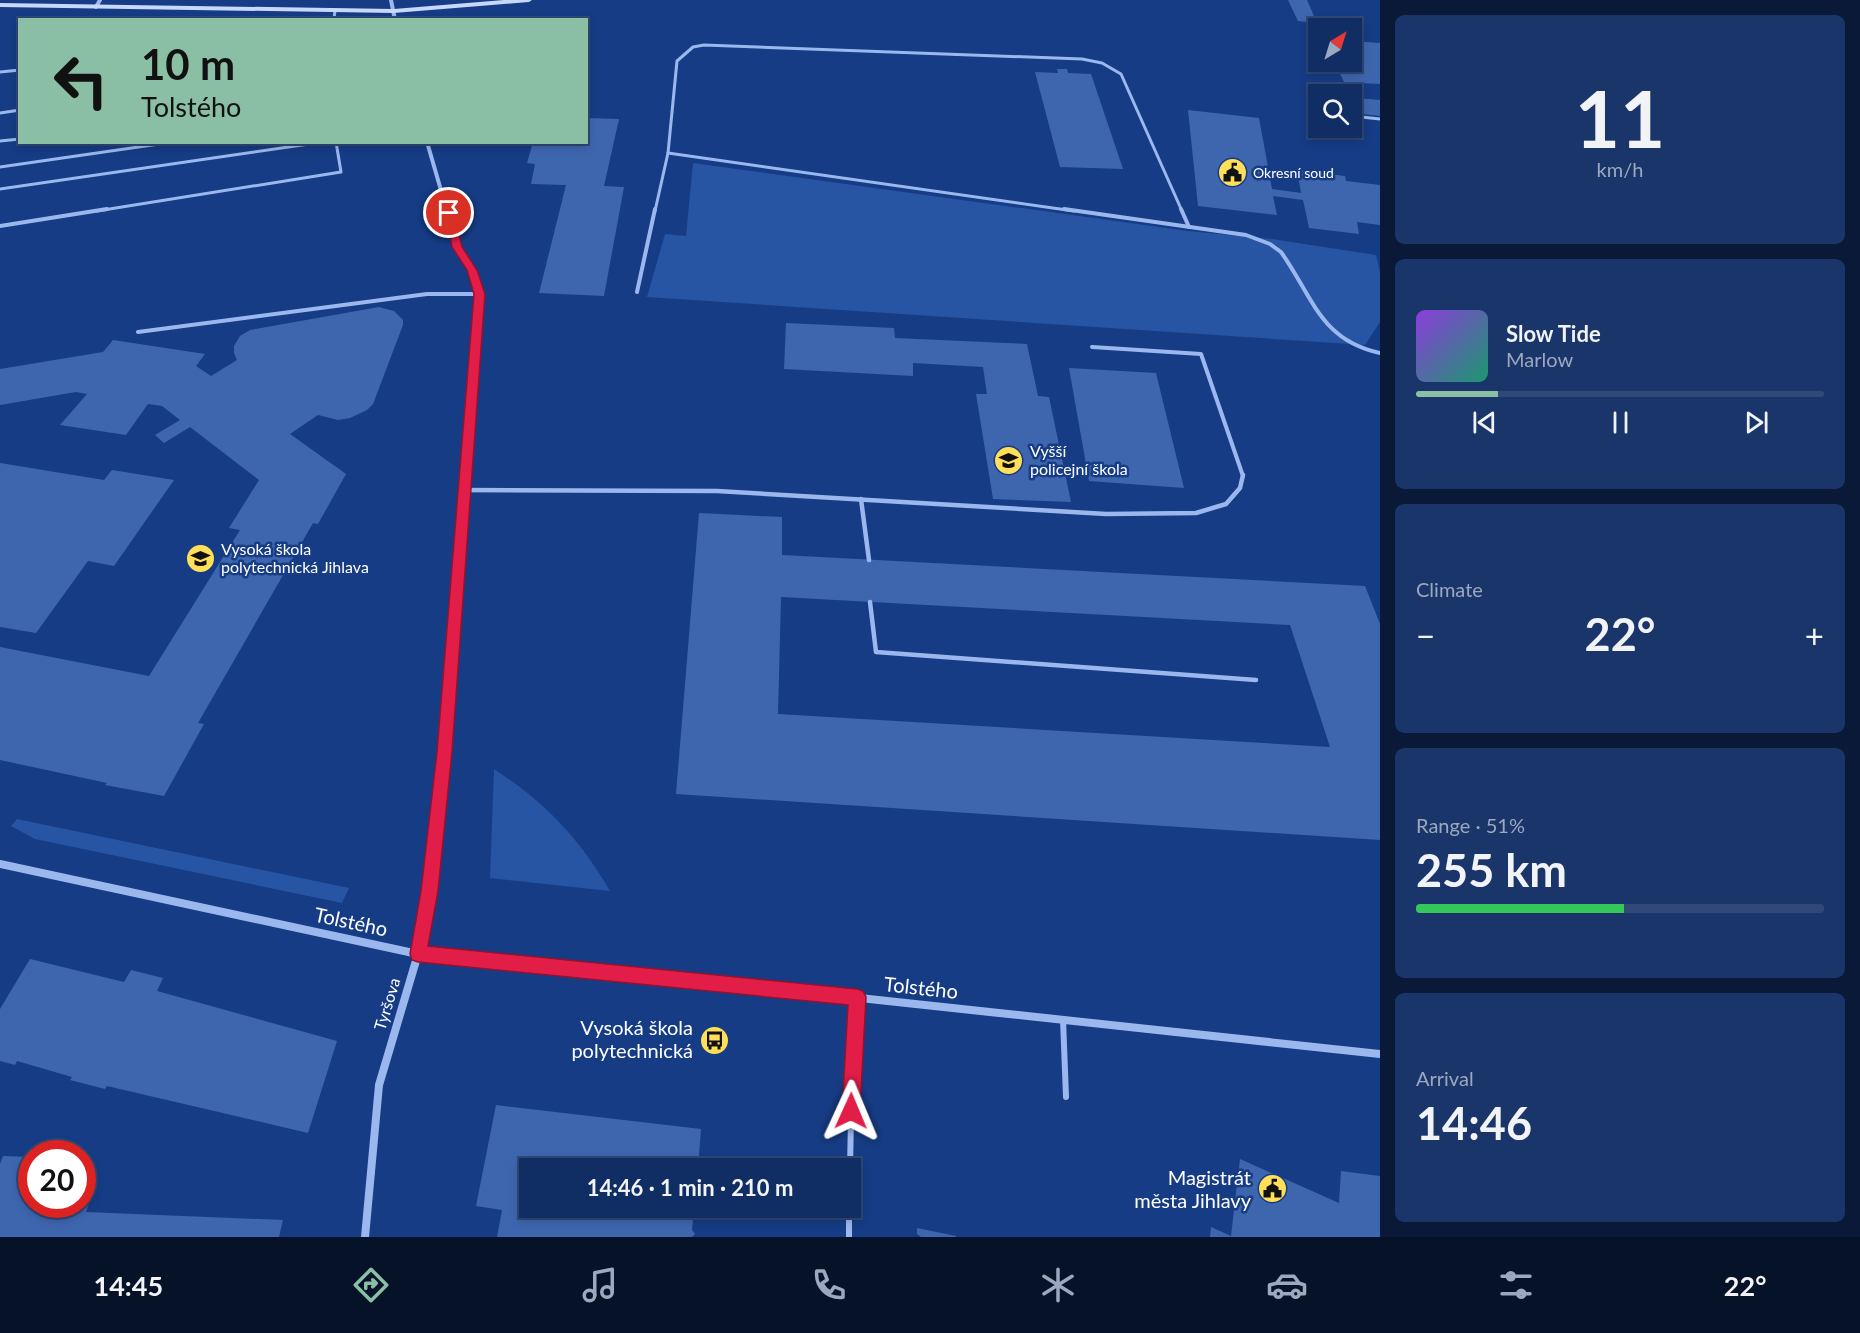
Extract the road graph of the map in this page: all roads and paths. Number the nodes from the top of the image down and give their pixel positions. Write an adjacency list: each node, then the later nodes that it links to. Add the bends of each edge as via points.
1 (391, 0): 6 (street)
2 (529, 0): 6 (street)
3 (98, 3): 4 (street); 5 (street)
4 (0, 5)
5 (335, 10): 6 (street); 7 (lane)
6 (394, 11): 8 (street)
7 (334, 18)
8 (394, 18)
9 (18, 70): 10 (lane)
10 (0, 72)
11 (18, 110): 12 (lane)
12 (0, 112)
13 (1362, 117): 14 (lane)
14 (1380, 119)
15 (18, 139): 16 (lane)
16 (0, 141)
17 (159, 144): 22 (lane)
18 (309, 144): 23 (lane)
19 (336, 144): 24 (lane, via 341,172)
20 (428, 144): 27 (street, Tyršova, via 457,247 472,270)
21 (668, 153): 25 (lane); 25 (lane, via 677,61 693,47 1092,61 1121,74); 26 (lane)
22 (0, 167)
23 (0, 189)
24 (0, 226)
25 (1189, 227): 30 (lane, via 1246,235 1270,244 1289,261 1330,331 1357,349)
26 (637, 292)
27 (480, 294): 28 (lane, via 427,294); 31 (street, Tyršova)
28 (138, 332)
29 (1092, 347): 32 (lane, via 1201,354 1243,476 1240,488 1226,504 1196,513 1106,514)
30 (1380, 353)
31 (464, 490): 32 (lane, via 717,491); 37 (street, Tyršova, via 445,752 430,891)
32 (861, 499): 33 (lane)
33 (869, 560)
34 (870, 602): 35 (lane, via 876,652)
35 (1256, 680)
36 (0, 864): 37 (street, Tolstého)
37 (418, 954): 38 (street, Tolstého); 44 (street, Tyršova, via 379,1084)
38 (857, 997): 39 (street, Tolstého); 42 (lane)
39 (1063, 1019): 40 (street, Tolstého); 41 (lane)
40 (1380, 1054)
41 (1066, 1097)
42 (850, 1158)
43 (849, 1218): 45 (lane)
44 (365, 1237)
45 (849, 1237)

